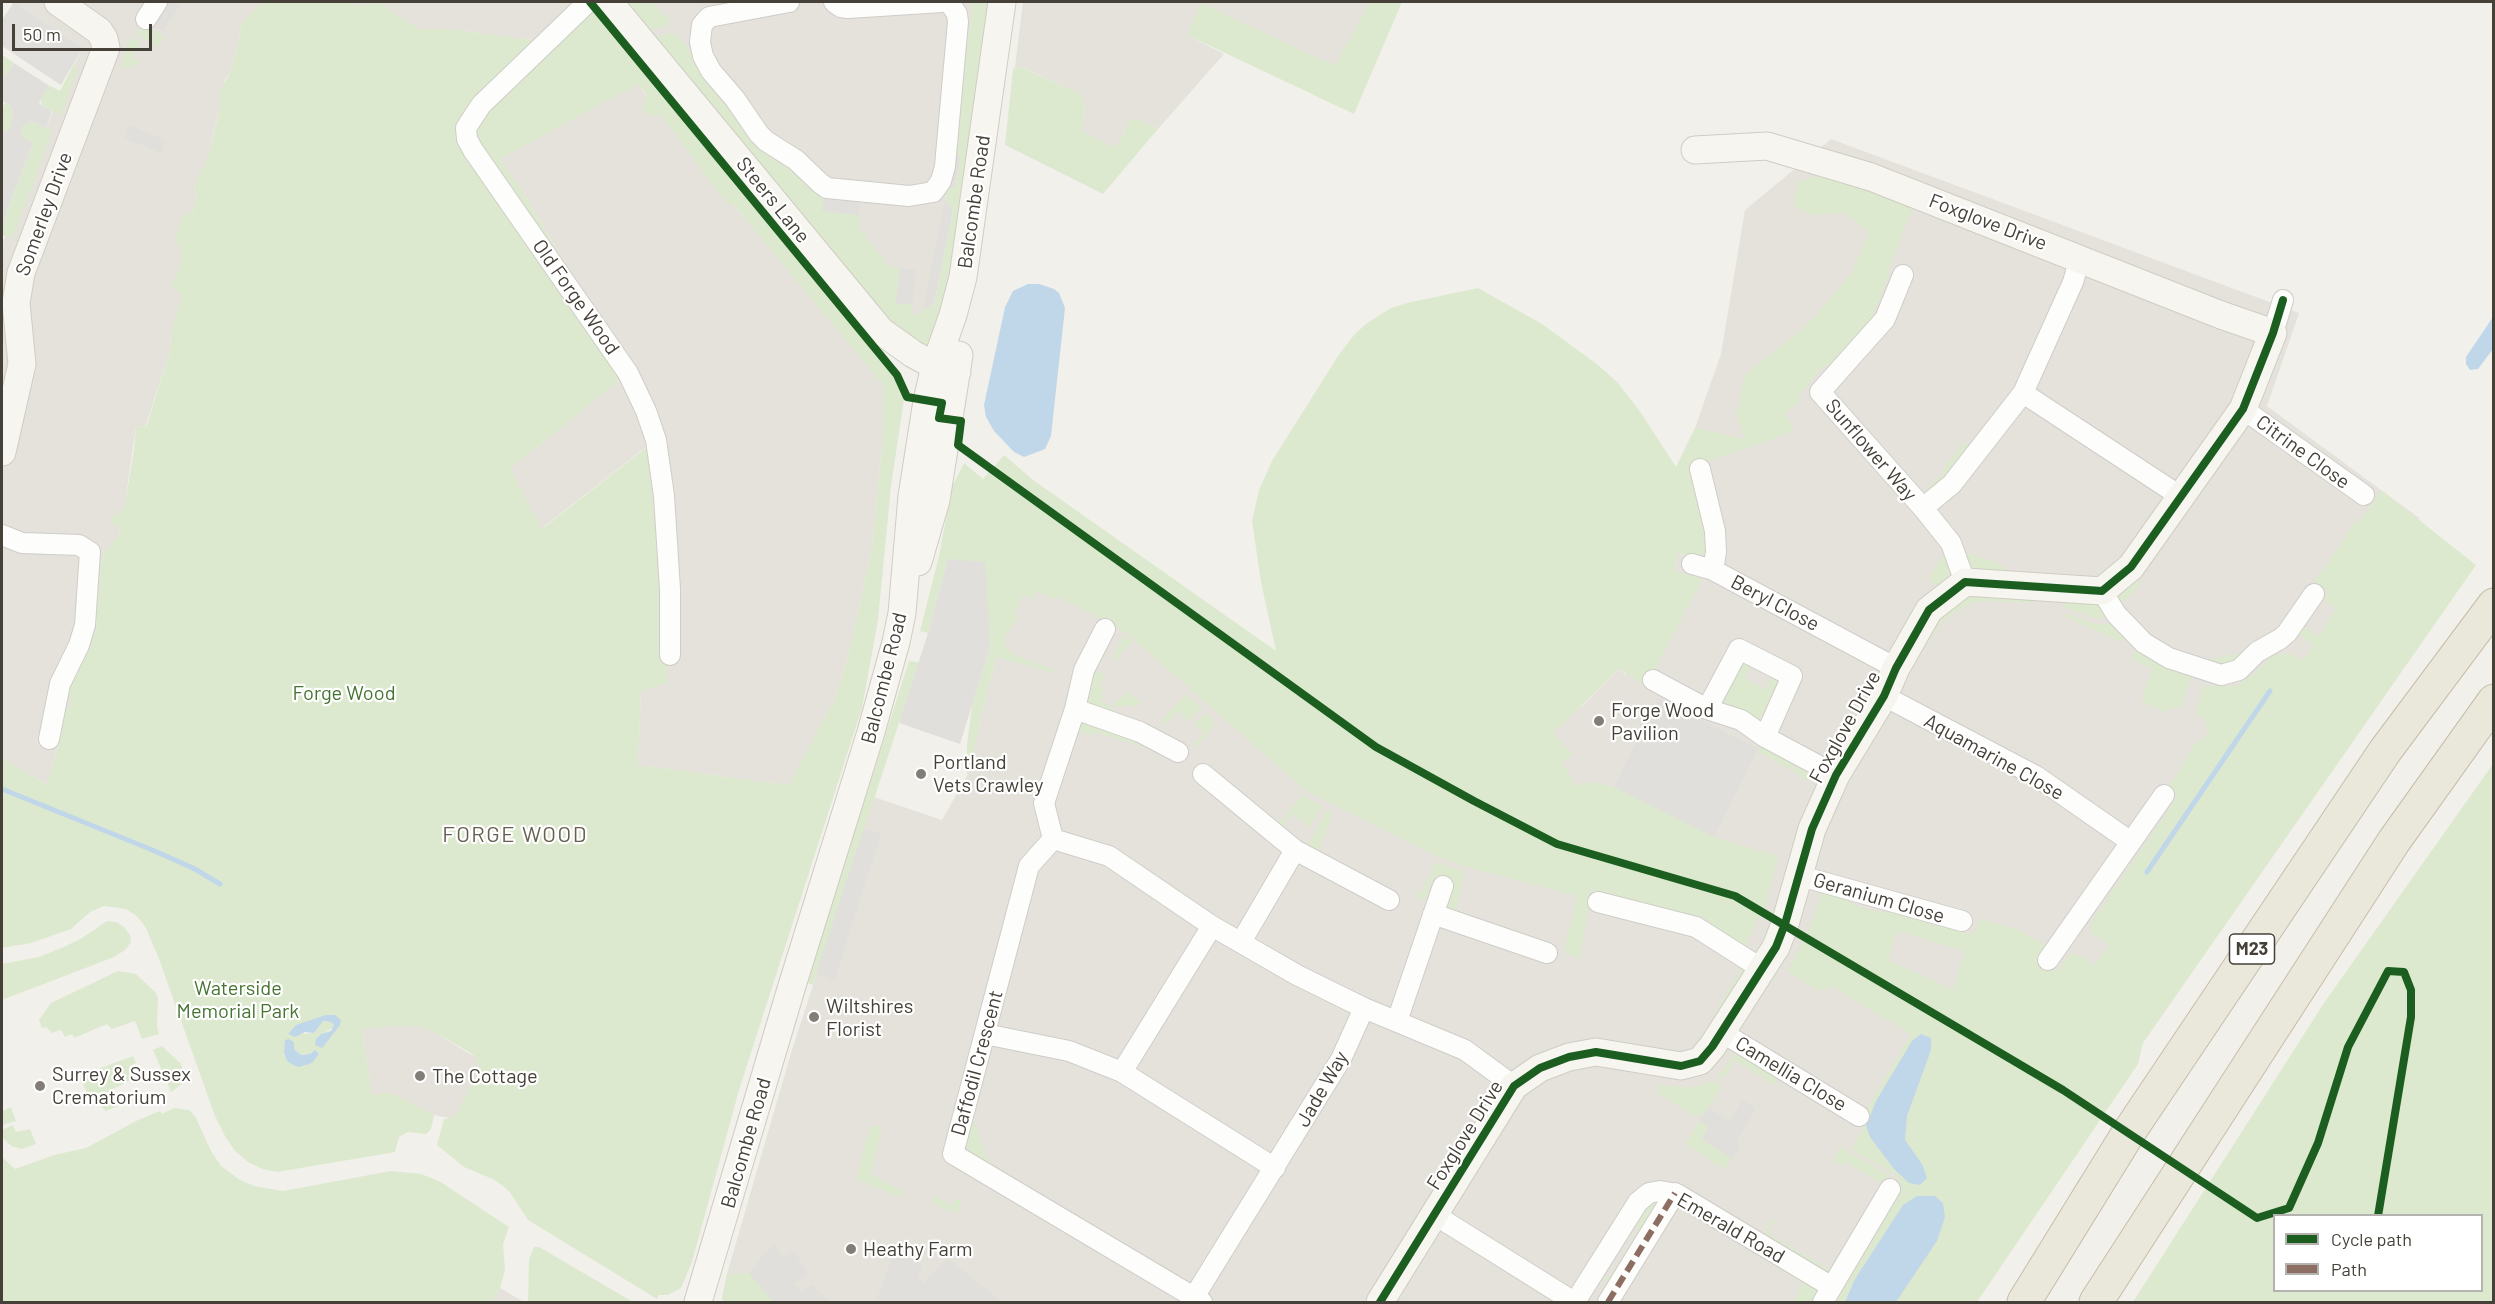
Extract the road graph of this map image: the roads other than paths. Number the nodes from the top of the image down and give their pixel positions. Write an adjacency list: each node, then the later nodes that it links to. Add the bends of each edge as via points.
1 (58, 2): 19 (street, Somerley Drive, via 92,25 106,48 21,273 16,303 22,364)
2 (157, 2): 10 (street)
3 (588, 2): 32 (street, Old Forge Wood, via 482,105 466,128 467,139 624,366 646,411 656,440 664,496)
4 (609, 2): 16 (street, Steers Lane, via 881,331)
5 (789, 2): 8 (street, via 709,17 702,25 700,42 711,71 759,134 827,188 909,196 933,192 945,166 958,22)
6 (834, 2): 7 (street, via 848,8)
7 (942, 2)
8 (949, 2)
9 (1002, 2): 16 (street, Balcombe Road, via 963,276)
10 (146, 19)
11 (1695, 150): 12 (street, Foxglove Drive, via 1767,146 1871,177)
12 (2080, 258): 15 (street, Foxglove Drive); 17 (street, Sunflower Way)
13 (1903, 275): 23 (street, Sunflower Way, via 1885,319 1820,392)
14 (2283, 300): 15 (street)
15 (2273, 333): 18 (street)
16 (944, 378): 72 (street, Balcombe Road, via 912,496 902,613 872,732)
17 (2023, 393): 22 (street); 23 (street, Sunflower Way, via 1952,484)
18 (2243, 409): 21 (street, Citrine Close); 22 (street)
19 (2, 452)
20 (1700, 469): 26 (street, Beryl Close, via 1715,531)
21 (2364, 495)
22 (2180, 496): 28 (street, via 2130,567)
23 (1923, 508): 27 (street, Sunflower Way, via 1951,543)
24 (2, 535): 40 (street, via 22,543 79,545 90,552 85,625 60,684)
25 (1692, 564): 26 (street)
26 (1713, 570): 33 (street, Beryl Close)
27 (1965, 582): 28 (street); 33 (street, Foxglove Drive, via 1929,610)
28 (2102, 591): 29 (street, via 2116,614 2144,643 2169,657 2220,675 2239,670 2257,652 2287,633)
29 (2314, 594)
30 (2493, 605): 76 (highway, M23, via 2365,780 2129,1132)
31 (1105, 629): 37 (street, via 1084,670)
32 (670, 655)
33 (1896, 668): 35 (street, Foxglove Drive)
34 (1653, 680): 38 (street)
35 (1884, 696): 43 (street, Foxglove Drive); 46 (street, Aquamarine Close, via 2036,776)
36 (2493, 701): 77 (highway, via 2394,841)
37 (1075, 709): 41 (street, via 1140,732); 45 (street, via 1044,803)
38 (1707, 709): 39 (street, via 1741,720); 39 (street, via 1739,649 1792,676)
39 (1765, 737): 43 (street)
40 (49, 739)
41 (1178, 752)
42 (1203, 774): 47 (street)
43 (1836, 775): 48 (street, Foxglove Drive)
44 (2163, 795): 46 (street)
45 (1053, 839): 54 (street, via 1109,856); 62 (street, Daffodil Crescent, via 1029,866)
46 (2132, 842): 57 (street)
47 (1295, 850): 50 (street); 55 (street)
48 (1797, 875): 53 (street, Geranium Close); 58 (street, Foxglove Drive, via 1785,924)
49 (1443, 886): 52 (street)
50 (1389, 900)
51 (1598, 902): 58 (street, via 1696,927)
52 (1433, 914): 56 (street); 60 (street)
53 (1962, 921)
54 (1212, 926): 55 (street); 63 (street)
55 (1241, 942): 59 (street)
56 (1547, 953)
57 (2048, 960)
58 (1762, 969): 61 (street, Foxglove Drive)
59 (1364, 1008): 60 (street); 66 (street, Jade Way, via 1341,1059)
60 (1397, 1021): 64 (street, via 1465,1050)
61 (1722, 1033): 64 (street, Foxglove Drive, via 1700,1061 1691,1065 1669,1066 1596,1052 1540,1068); 65 (street, Camellia Close)
62 (985, 1034): 63 (street, via 1069,1051); 71 (street, Daffodil Crescent, via 953,1154)
63 (1122, 1072): 66 (street)
64 (1514, 1086): 69 (street, Foxglove Drive)
65 (1859, 1116)
66 (1275, 1168): 71 (street, Jade Way)
67 (1890, 1188): 70 (street, Emerald Road)
68 (1675, 1193): 70 (street, Emerald Road); 74 (street, Emerald Road, via 1649,1193 1638,1202); 75 (street)
69 (1434, 1215): 73 (street, Foxglove Drive); 74 (street, Emerald Road)
70 (1828, 1295)
71 (1198, 1300)
72 (698, 1302)
73 (1380, 1302)
74 (1574, 1302)
75 (1608, 1302)
76 (2024, 1302)
77 (2096, 1302)

